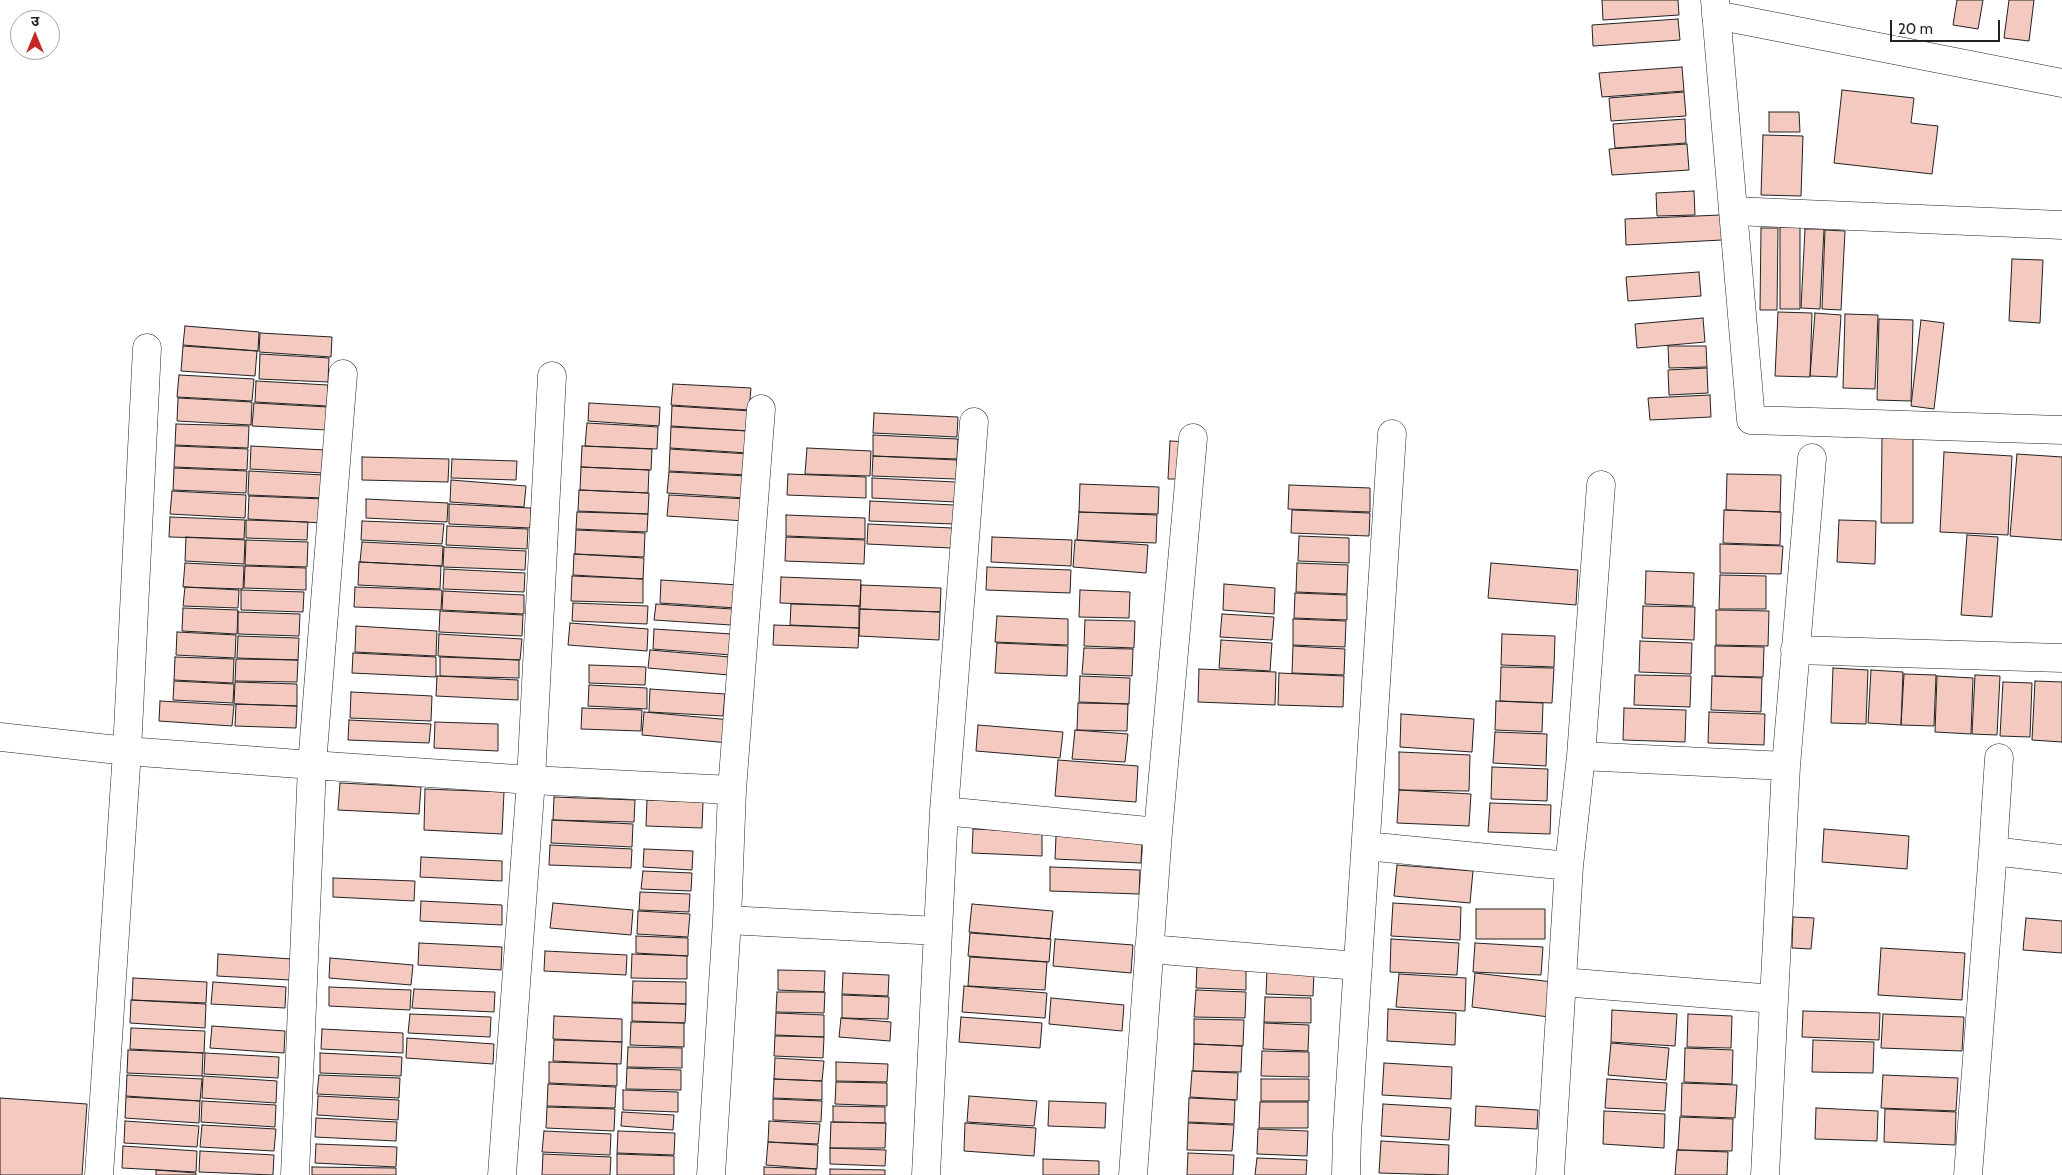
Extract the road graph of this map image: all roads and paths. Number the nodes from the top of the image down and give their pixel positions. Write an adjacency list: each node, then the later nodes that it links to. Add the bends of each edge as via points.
1 (1716, 7): 2 (street); 3 (street)
2 (2062, 83)
3 (1733, 211): 4 (street); 10 (street, via 1751,420)
4 (2062, 226)
5 (147, 348): 18 (street)
6 (343, 374): 21 (street)
7 (552, 376): 23 (street)
8 (761, 409): 24 (street)
9 (974, 422): 25 (street)
10 (2062, 430)
11 (1392, 434): 27 (street)
12 (1193, 438): 26 (street)
13 (1812, 458): 15 (street)
14 (1601, 486): 19 (street)
15 (1795, 650): 16 (street); 22 (street)
16 (2062, 658)
17 (0, 738): 18 (street)
18 (128, 751): 21 (street); 37 (street)
19 (1581, 756): 22 (street); 30 (street)
20 (1998, 758): 28 (street)
21 (312, 765): 23 (street); 38 (street)
22 (1786, 766): 36 (street)
23 (531, 780): 24 (street); 39 (street)
24 (732, 790): 31 (street)
25 (944, 810): 26 (street); 32 (street)
26 (1158, 832): 33 (street)
27 (1366, 846): 30 (street); 34 (street)
28 (1993, 851): 29 (street); 46 (street)
29 (2062, 859)
30 (1569, 866): 35 (street)
31 (727, 920): 32 (street); 40 (street)
32 (938, 931): 41 (street)
33 (1149, 949): 34 (street); 42 (street)
34 (1358, 966): 43 (street)
35 (1562, 982): 36 (street); 44 (street)
36 (1774, 999): 45 (street)
37 (99, 1175)
38 (295, 1175)
39 (502, 1175)
40 (712, 1175)
41 (926, 1175)
42 (1133, 1175)
43 (1346, 1175)
44 (1550, 1175)
45 (1764, 1175)
46 (1968, 1175)

